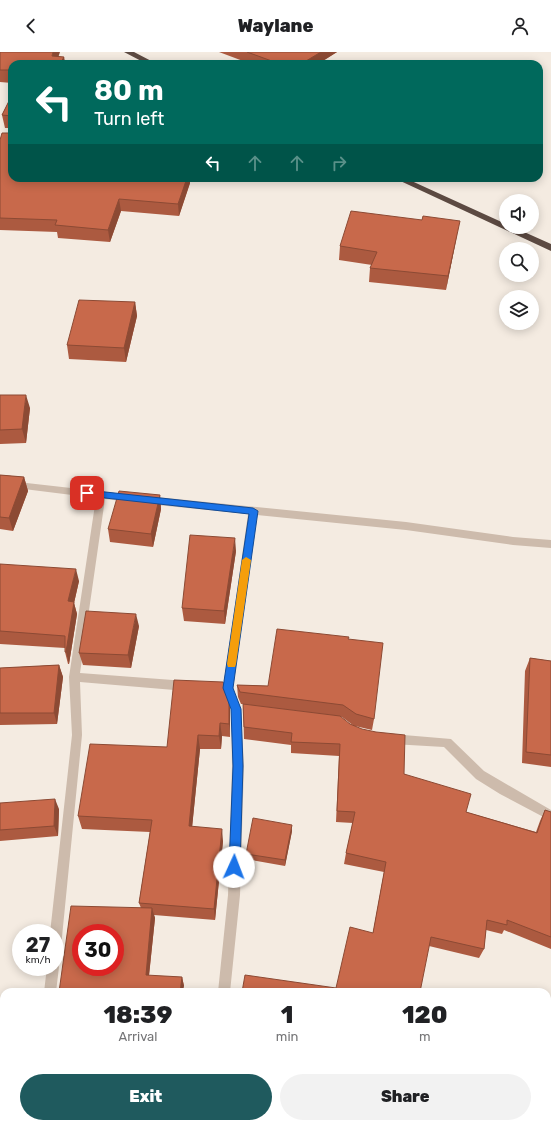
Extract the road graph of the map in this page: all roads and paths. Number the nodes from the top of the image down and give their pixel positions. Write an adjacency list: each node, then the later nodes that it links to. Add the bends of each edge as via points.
1 (128, 52): 2 (highway)
2 (145, 60)
3 (407, 182): 4 (highway)
4 (551, 248)
5 (0, 483): 6 (street)
6 (101, 494): 7 (street); 9 (street)
7 (253, 511): 8 (street); 16 (street, via 224,688 240,709 234,895)
8 (551, 544)
9 (74, 678): 10 (street); 13 (street, via 78,735)
10 (197, 686)
11 (377, 738): 12 (street, via 447,742 480,775)
12 (551, 816)
13 (57, 924)
14 (52, 976): 15 (street)
15 (50, 988)
16 (224, 988)

